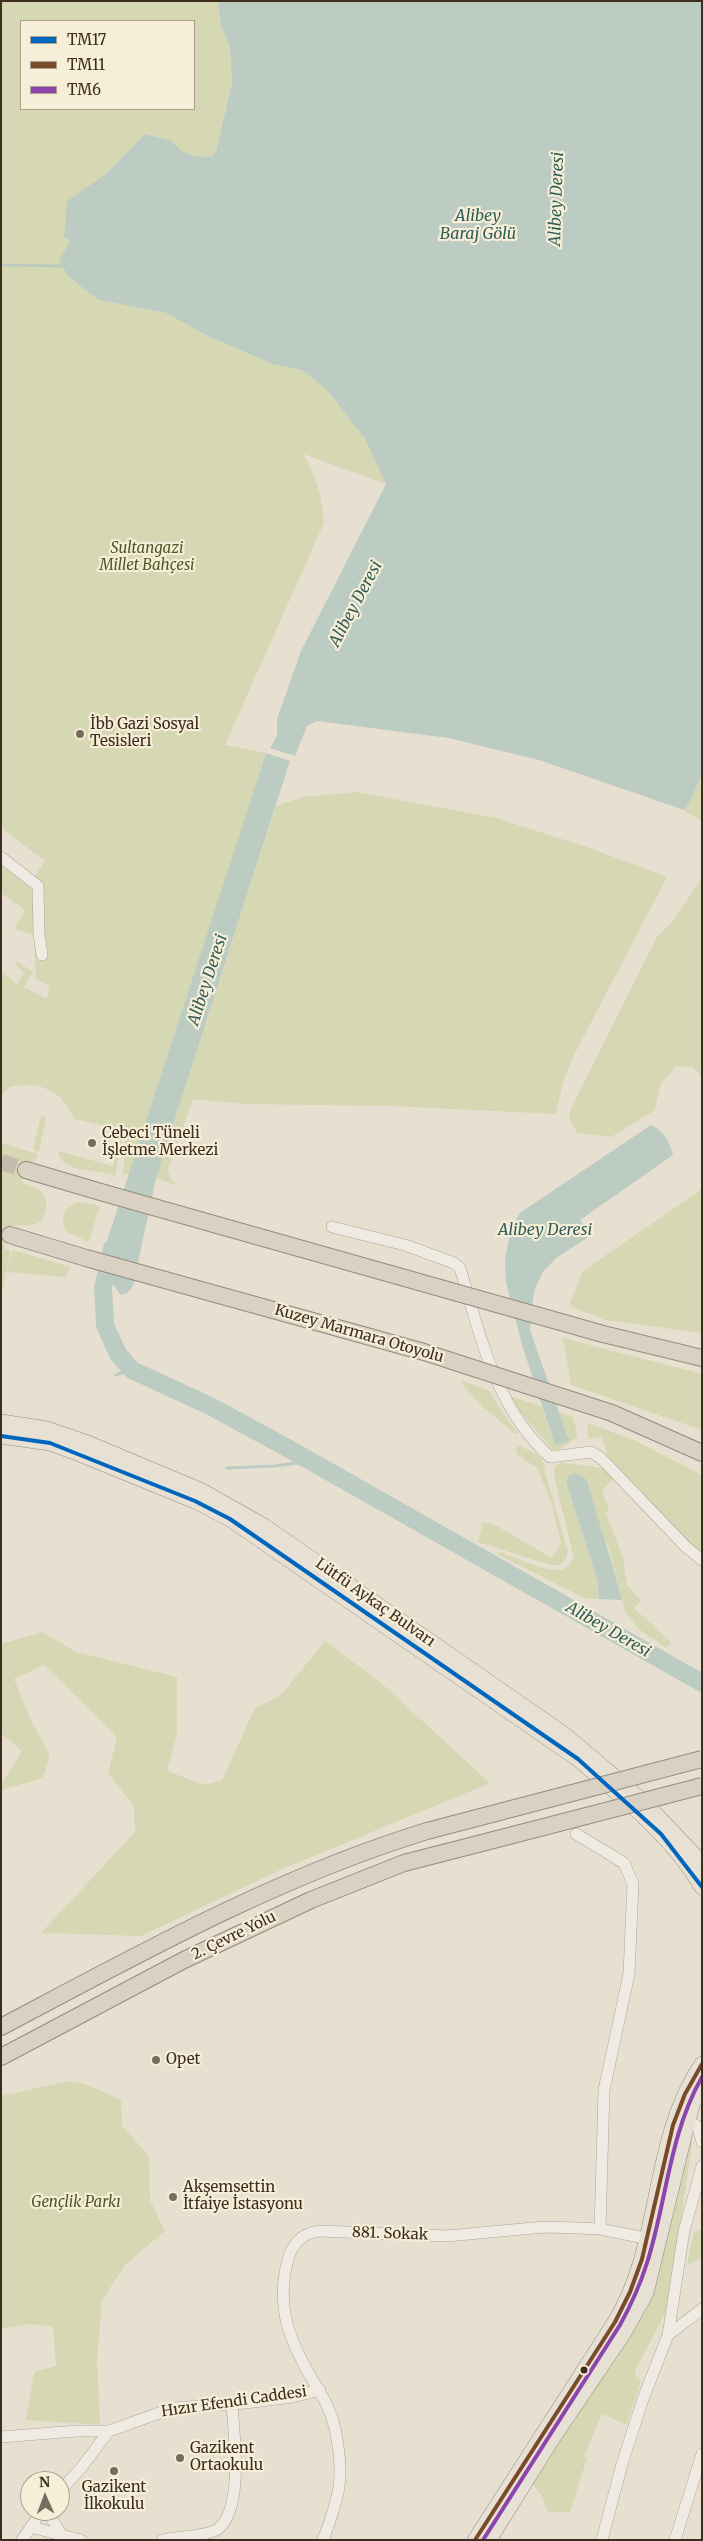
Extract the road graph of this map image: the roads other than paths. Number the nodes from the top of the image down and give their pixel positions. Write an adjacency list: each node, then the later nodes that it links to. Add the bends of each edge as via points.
1 (1, 856): 2 (street, via 38,886)
2 (42, 955)
3 (26, 1170): 6 (highway, bridge, via 603,1334)
4 (332, 1227): 10 (street, via 405,1246 460,1268 503,1396 533,1440 550,1457 591,1452 601,1458)
5 (10, 1235): 9 (highway, Kuzey Marmara Otoyolu, bridge, via 424,1352 612,1413)
6 (702, 1358)
7 (1, 1422): 14 (main road, Lütfü Aykaç Bulvarı, via 47,1429 86,1442 202,1491 264,1526 565,1734 644,1802)
8 (1, 1436): 15 (main road, Lütfü Aykaç Bulvarı, via 41,1442 80,1454 195,1501 259,1538 578,1759 673,1848)
9 (702, 1453)
10 (702, 1560)
11 (702, 1760): 16 (highway, 2. Çevre Yolu, bridge, via 427,1831 359,1853 280,1886 180,1934)
12 (702, 1786): 17 (highway, 2. Çevre Yolu, bridge, via 404,1864 310,1900 184,1960)
13 (576, 1834): 23 (street, via 624,1863 633,1884 629,1974 604,2090)
14 (702, 1863)
15 (702, 1887)
16 (1, 2027)
17 (1, 2057)
18 (702, 2064): 20 (main road, via 689,2083)
19 (702, 2086): 20 (main road)
20 (682, 2119): 21 (street, via 698,2127); 24 (main road)
21 (702, 2142)
22 (702, 2166): 26 (street, via 684,2231)
23 (600, 2228): 24 (street, 881. Sokak); 27 (street, 881. Sokak, via 544,2227 447,2236 308,2232 299,2239 289,2256 281,2298 292,2339)
24 (652, 2239): 41 (main road, via 624,2307); 42 (main road, via 646,2293)
25 (702, 2309): 26 (street)
26 (668, 2335): 43 (street, via 640,2408)
27 (320, 2390): 28 (street, Hızır Efendi Caddesi); 40 (street, via 330,2408 340,2476 340,2490)
28 (232, 2405): 29 (street, Hızır Efendi Caddesi, via 173,2408); 39 (street, via 236,2476 234,2498 224,2522 208,2533)
29 (109, 2431): 30 (street, Hızır Efendi Caddesi); 32 (street)
30 (1, 2437)
31 (702, 2454): 44 (street)
32 (70, 2480)
33 (35, 2521): 35 (street)
34 (53, 2521): 36 (street)
35 (31, 2527): 36 (street); 37 (street)
36 (61, 2534): 38 (street)
37 (22, 2540)
38 (81, 2540)
39 (162, 2540)
40 (323, 2540)
41 (475, 2540)
42 (489, 2540)
43 (602, 2540)
44 (675, 2540)

